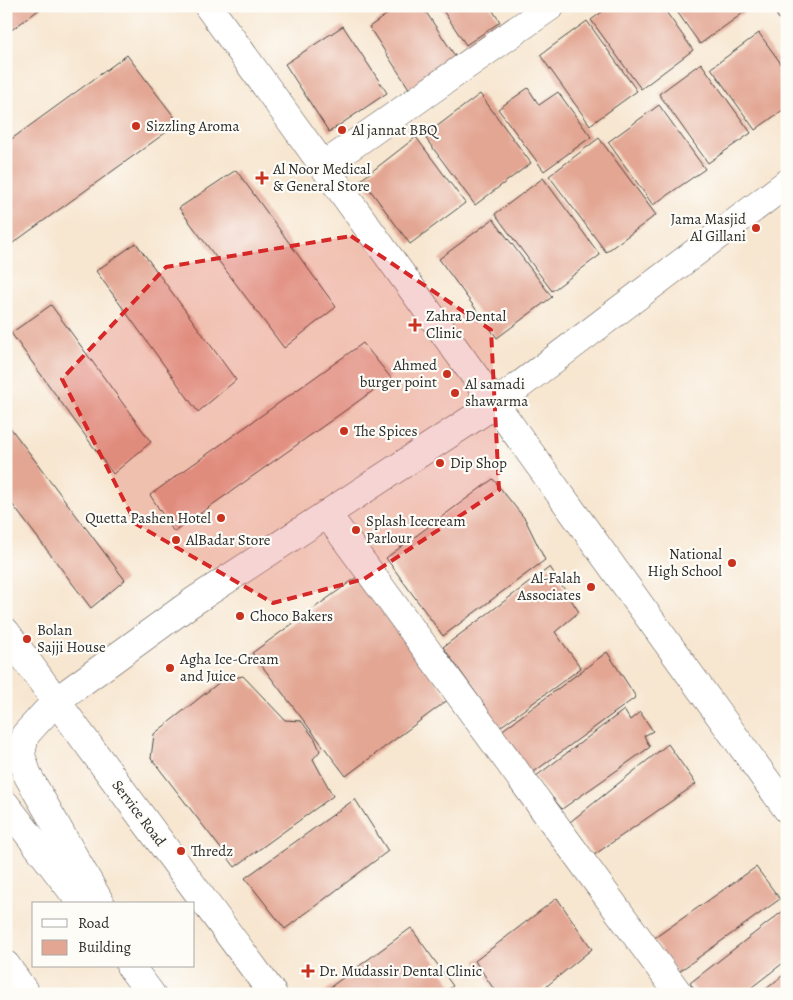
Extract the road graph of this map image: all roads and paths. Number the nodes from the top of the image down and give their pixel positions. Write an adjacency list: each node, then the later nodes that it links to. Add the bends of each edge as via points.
1 (208, 6): 3 (street)
2 (552, 6): 3 (street)
3 (323, 166): 5 (street)
4 (787, 183): 5 (street)
5 (495, 404): 6 (street); 10 (street)
6 (327, 514): 8 (street, via 191,603); 19 (street)
7 (6, 632): 8 (street, Service Road)
8 (56, 701): 12 (street, via 25,735 22,755 28,776); 18 (street, Service Road)
9 (6, 805): 11 (street)
10 (787, 809)
11 (80, 902)
12 (100, 902)
13 (6, 966): 16 (street)
14 (132, 968): 17 (street)
15 (137, 968): 17 (street)
16 (26, 994)
17 (152, 994)
18 (273, 994)
19 (679, 994)

